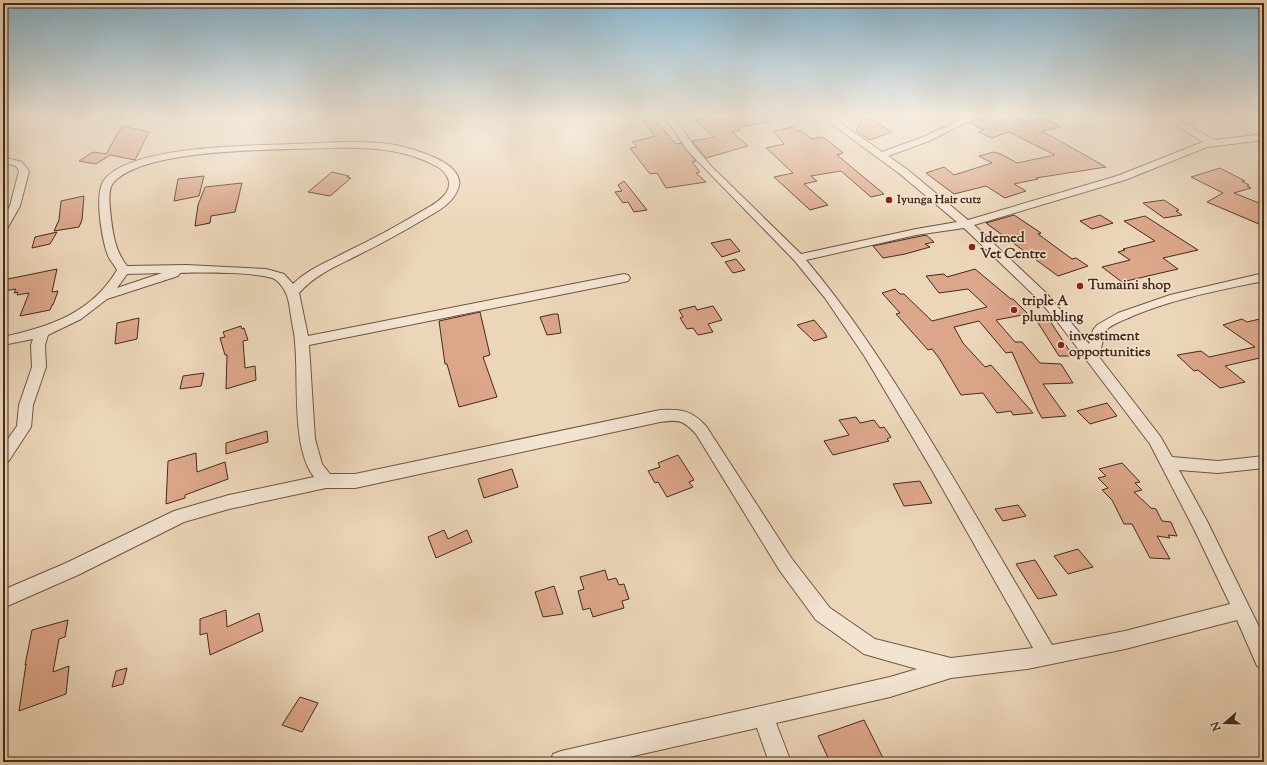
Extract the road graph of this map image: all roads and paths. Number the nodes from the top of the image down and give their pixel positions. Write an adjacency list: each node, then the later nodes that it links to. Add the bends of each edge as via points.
1 (203, 152): 13 (street, via 150,160 119,173 108,183 104,194 106,222 115,259)
2 (409, 152): 16 (street, via 432,159 448,170 454,179 454,188 448,197 432,210 383,239 314,273)
3 (693, 152): 11 (street)
4 (874, 152): 7 (street)
5 (892, 152): 7 (street)
6 (1187, 152): 9 (street, via 1121,178)
7 (880, 156): 9 (street, via 930,192)
8 (3, 160): 10 (street, via 19,164 24,171 15,206)
9 (966, 224): 11 (street, via 916,232); 21 (street, via 1042,296)
10 (3, 227)
11 (798, 258): 29 (street, via 870,354)
12 (187, 269): 13 (street); 16 (street, via 266,273 280,277); 17 (street)
13 (123, 270): 17 (street, via 119,280)
14 (1264, 277): 21 (street, via 1145,306 1109,322 1099,330)
15 (624, 278): 20 (street)
16 (293, 292): 20 (street)
17 (103, 297): 18 (street, via 75,316)
18 (42, 332): 19 (street); 22 (street, via 38,345 39,367 26,405 24,427)
19 (4, 340)
20 (302, 342): 25 (street, via 307,439 314,467)
21 (1092, 358): 24 (street, via 1144,425)
22 (3, 458)
23 (1264, 462): 24 (street, via 1218,467)
24 (1168, 463): 27 (street)
25 (326, 481): 26 (street, via 229,502 180,516); 30 (street, via 355,481 660,416 678,415 692,420 701,430 786,565 823,614 871,646)
26 (3, 600)
27 (1242, 610): 28 (street); 29 (street, via 1125,640)
28 (1262, 650)
29 (1047, 654): 30 (street, via 1027,659)
30 (951, 668): 31 (street, via 890,687)
31 (763, 716): 32 (street); 33 (street)
32 (570, 761)
33 (780, 762)

